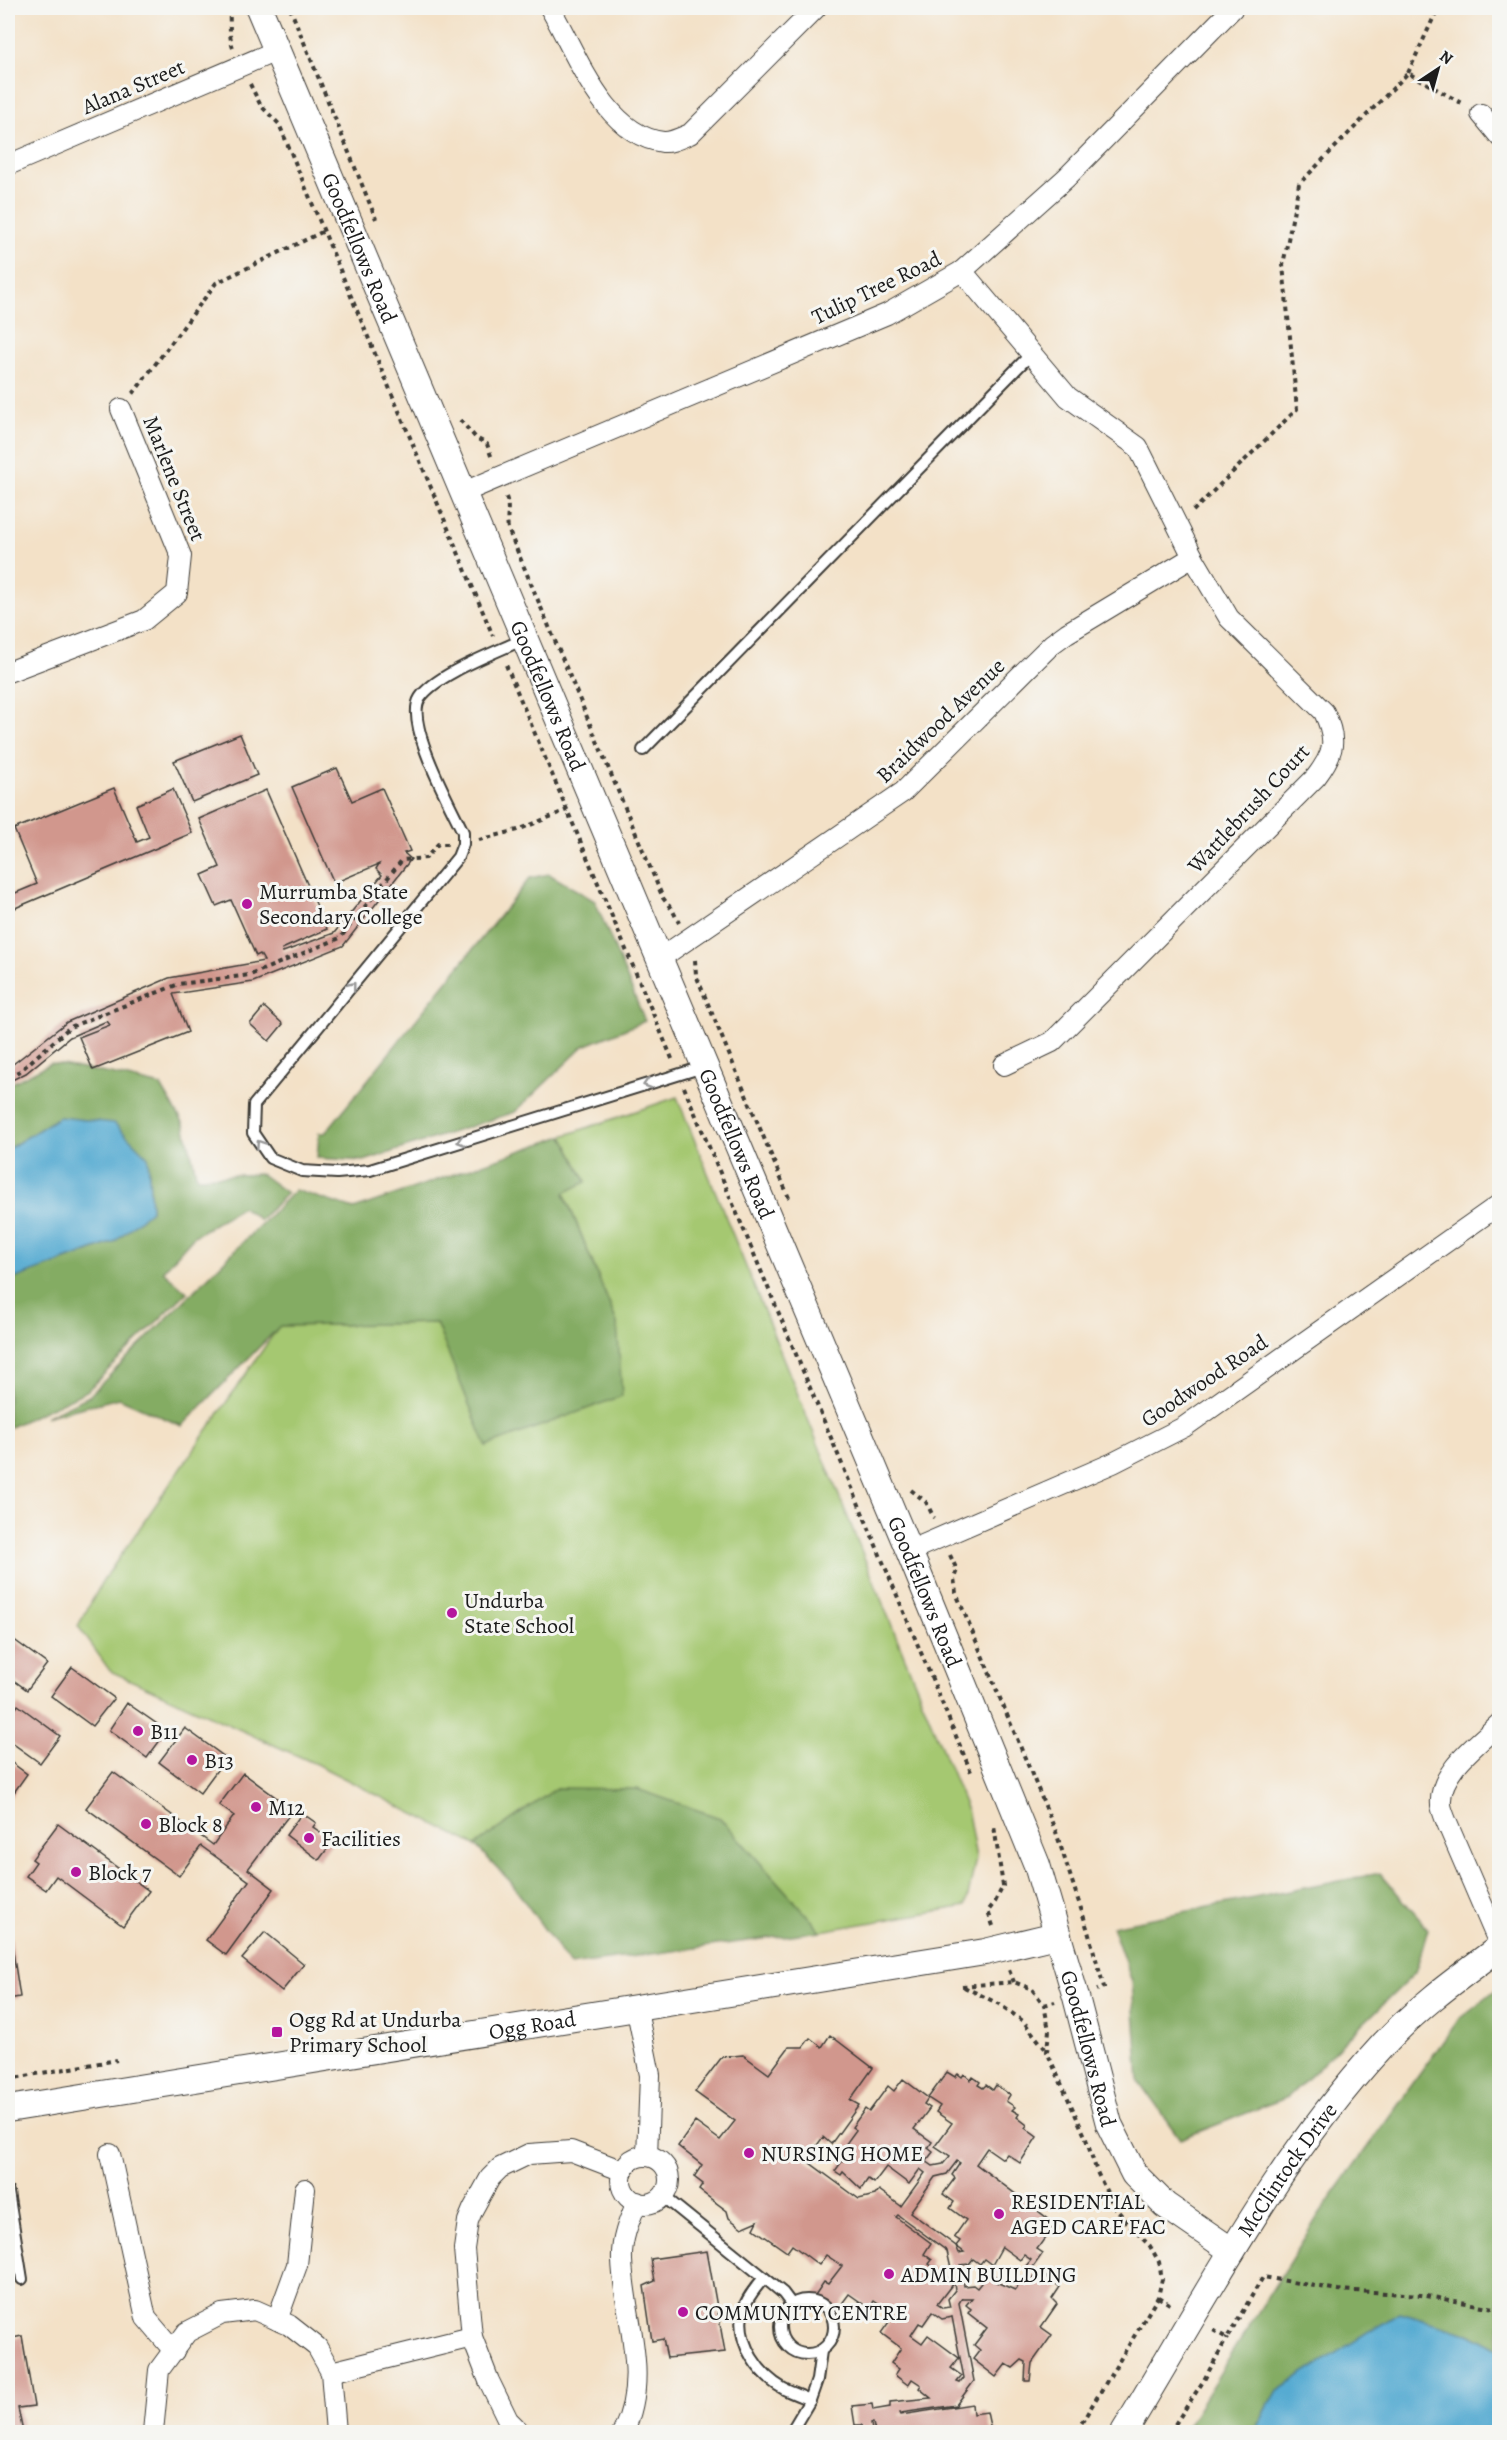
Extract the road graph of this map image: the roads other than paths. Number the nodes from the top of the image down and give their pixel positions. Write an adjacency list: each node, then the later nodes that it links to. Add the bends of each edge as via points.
1 (259, 8): 5 (street, Goodfellows Road)
2 (550, 8): 3 (street, via 593,88 617,117 639,136 666,143 690,134)
3 (816, 8)
4 (1233, 8): 9 (street, Tulip Tree Road, via 1066,178)
5 (276, 51): 8 (street, Alana Street); 12 (street, Goodfellows Road)
6 (1481, 114): 7 (street)
7 (1500, 137)
8 (8, 165)
9 (962, 271): 10 (street, Wattlebrush Court); 12 (street, Tulip Tree Road, via 887,314)
10 (1031, 354): 13 (street, Wattlebrush Court, via 1068,397 1138,447); 16 (lane)
11 (121, 409): 15 (street, Marlene Street, via 181,556 177,593 144,620)
12 (464, 492): 14 (street, Goodfellows Road)
13 (1193, 556): 17 (street, Braidwood Avenue, via 1067,633 903,792); 18 (street, Wattlebrush Court, via 1229,618 1324,712 1332,729 1333,748 1316,777 1052,1042)
14 (524, 639): 17 (street, Goodfellows Road); 19 (lane, one-way to 14, via 369,1170 302,1171 270,1158 253,1133 254,1105 458,857 463,844 463,832 430,763 416,718 419,700 432,686)
15 (8, 672)
16 (643, 750)
17 (659, 959): 19 (street, Goodfellows Road)
18 (1004, 1065)
19 (703, 1066): 21 (street, Goodfellows Road)
20 (1500, 1204): 21 (street, Goodwood Road, via 1184,1427 1113,1463)
21 (909, 1551): 23 (street, Goodfellows Road, via 1037,1865)
22 (1500, 1723): 24 (street, via 1456,1766 1444,1783 1441,1805)
23 (1056, 1935): 25 (street, Ogg Road, via 1001,1948); 34 (street, Goodfellows Road, via 1109,2124 1134,2174 1165,2205)
24 (1500, 1946): 34 (street, McClintock Drive, via 1441,1990 1382,2046 1314,2126)
25 (636, 2006): 26 (street, Ogg Road); 28 (street, via 650,2075)
26 (8, 2109)
27 (110, 2154): 41 (street, via 146,2318)
28 (647, 2156): 29 (street, via 630,2161); 32 (street, via 660,2160 669,2174)
29 (623, 2171): 33 (street, via 623,2190); 39 (street, via 571,2151 555,2151 529,2154 490,2178 472,2209 465,2235)
30 (305, 2189): 38 (street, via 297,2265)
31 (8, 2192): 36 (lane)
32 (663, 2196): 33 (street, via 650,2204); 35 (lane)
33 (637, 2202): 47 (street, via 627,2224 622,2252 637,2385)
34 (1232, 2251): 49 (street, McClintock Drive)
35 (764, 2278): 37 (lane); 43 (lane, via 742,2314 750,2356 766,2377)
36 (22, 2279)
37 (792, 2305): 40 (lane, via 781,2320 782,2338 803,2354); 40 (lane, via 814,2302 828,2310 834,2328 828,2345)
38 (277, 2319): 41 (street, via 255,2310 222,2314 187,2332); 42 (street, via 317,2347)
39 (472, 2337): 42 (street); 46 (street, via 489,2382 508,2420)
40 (820, 2350): 43 (lane)
41 (174, 2351): 44 (street, via 159,2370)
42 (331, 2372): 45 (street)
43 (810, 2400): 48 (lane)
44 (153, 2433)
45 (336, 2433)
46 (520, 2433)
47 (623, 2433)
48 (791, 2433)
49 (1124, 2433)

